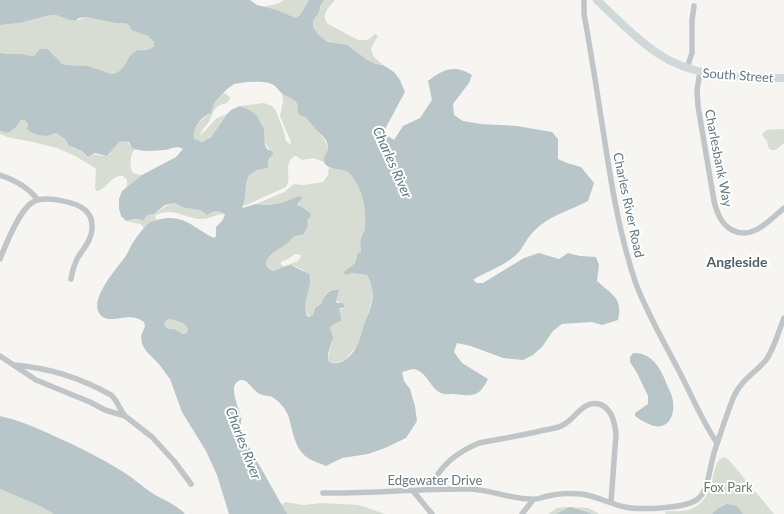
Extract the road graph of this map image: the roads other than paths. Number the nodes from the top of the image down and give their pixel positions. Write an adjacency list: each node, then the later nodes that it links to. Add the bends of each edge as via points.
1 (584, 0): 16 (street, Charles River Road, via 584,14 606,152 626,251 652,320 704,422)
2 (597, 0): 4 (main road, South Street, via 650,48)
3 (694, 6): 4 (street, via 692,53)
4 (687, 68): 5 (main road, South Street)
5 (700, 72): 6 (main road, South Street, via 728,77); 9 (street, Charlesbank Way, via 698,106 714,201 719,216 728,227 745,234 765,225)
6 (784, 78)
7 (0, 175): 8 (street, via 23,185)
8 (37, 199): 10 (street, via 24,211); 11 (street, via 46,198 79,206 91,219 92,232 74,265)
9 (784, 208)
10 (0, 259)
11 (71, 279)
12 (784, 318): 16 (street, Edgewater Drive, via 769,354 737,390)
13 (0, 356): 14 (street)
14 (15, 365): 15 (street, via 36,380); 15 (street, via 47,369 80,380 111,395)
15 (125, 416): 17 (street, via 156,441)
16 (718, 443): 22 (street, Edgewater Drive, via 706,486 695,501 683,505 652,508 630,508)
17 (191, 484)
18 (430, 489): 19 (street, Edgewater Drive); 21 (street, Edgewater Drive, via 478,490); 22 (street, via 446,464 468,448 479,443 551,430 570,421 585,406 599,404 609,411 615,425)
19 (413, 491): 20 (street, Edgewater Drive); 23 (street)
20 (323, 493)
21 (533, 500): 22 (street, Edgewater Drive, via 576,493); 24 (street)
22 (611, 502)
23 (432, 514)
24 (522, 514)

